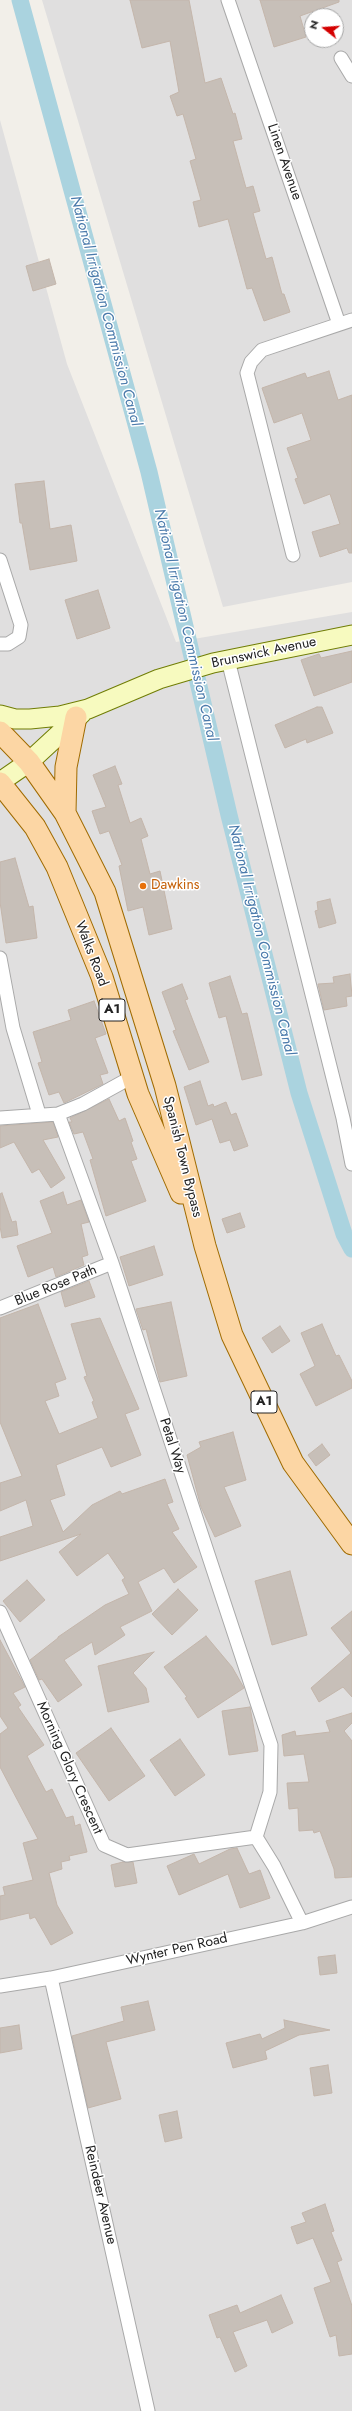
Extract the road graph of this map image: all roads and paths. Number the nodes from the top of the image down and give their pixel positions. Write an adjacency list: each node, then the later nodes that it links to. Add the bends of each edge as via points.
1 (228, 0): 5 (street, Linen Avenue)
2 (341, 58): 3 (street)
3 (352, 76)
4 (352, 320): 5 (street)
5 (339, 324): 6 (street, via 262,350 250,362 247,373)
6 (293, 555)
7 (0, 560): 9 (street, via 21,626 19,637 8,644)
8 (352, 635): 10 (main road, Brunswick Avenue)
9 (0, 644)
10 (220, 662): 11 (main road, Brunswick Avenue, via 158,679); 22 (street)
11 (82, 713): 12 (main road, Brunswick Avenue, via 30,719 14,719); 14 (main road, Brunswick Avenue); 16 (main road, via 66,767)
12 (0, 715)
13 (0, 732): 14 (main road, A1)
14 (29, 762): 15 (main road, Brunswick Avenue); 16 (main road, Spanish Town Bypass / A1)
15 (0, 783): 18 (main road, Walks Road / A1, via 35,827 57,867 102,977)
16 (65, 813): 24 (main road, Spanish Town Bypass / A1, via 105,892 165,1086)
17 (0, 958): 19 (street, via 13,1028)
18 (132, 1077): 20 (street, via 83,1104); 24 (main road, Walks Road / A1)
19 (38, 1114): 20 (street); 21 (street)
20 (58, 1114): 25 (street, Petal Way)
21 (0, 1118)
22 (347, 1120): 23 (street)
23 (352, 1164)
24 (205, 1246): 27 (main road, Spanish Town Bypass / A1, via 232,1335 293,1463)
25 (112, 1263): 26 (street, Blue Rose Path); 29 (street, Petal Way, via 271,1745 270,1792)
26 (0, 1308)
27 (352, 1544)
28 (0, 1612): 29 (street, Morning Glory Crescent, via 104,1845 127,1855)
29 (256, 1837): 31 (street, via 274,1866)
30 (352, 1907): 31 (street, Wynter Pen Road)
31 (302, 1924): 32 (street, Wynter Pen Road)
32 (51, 1978): 33 (street, Wynter Pen Road); 34 (street, Reindeer Avenue)
33 (0, 1986)
34 (148, 2411)

